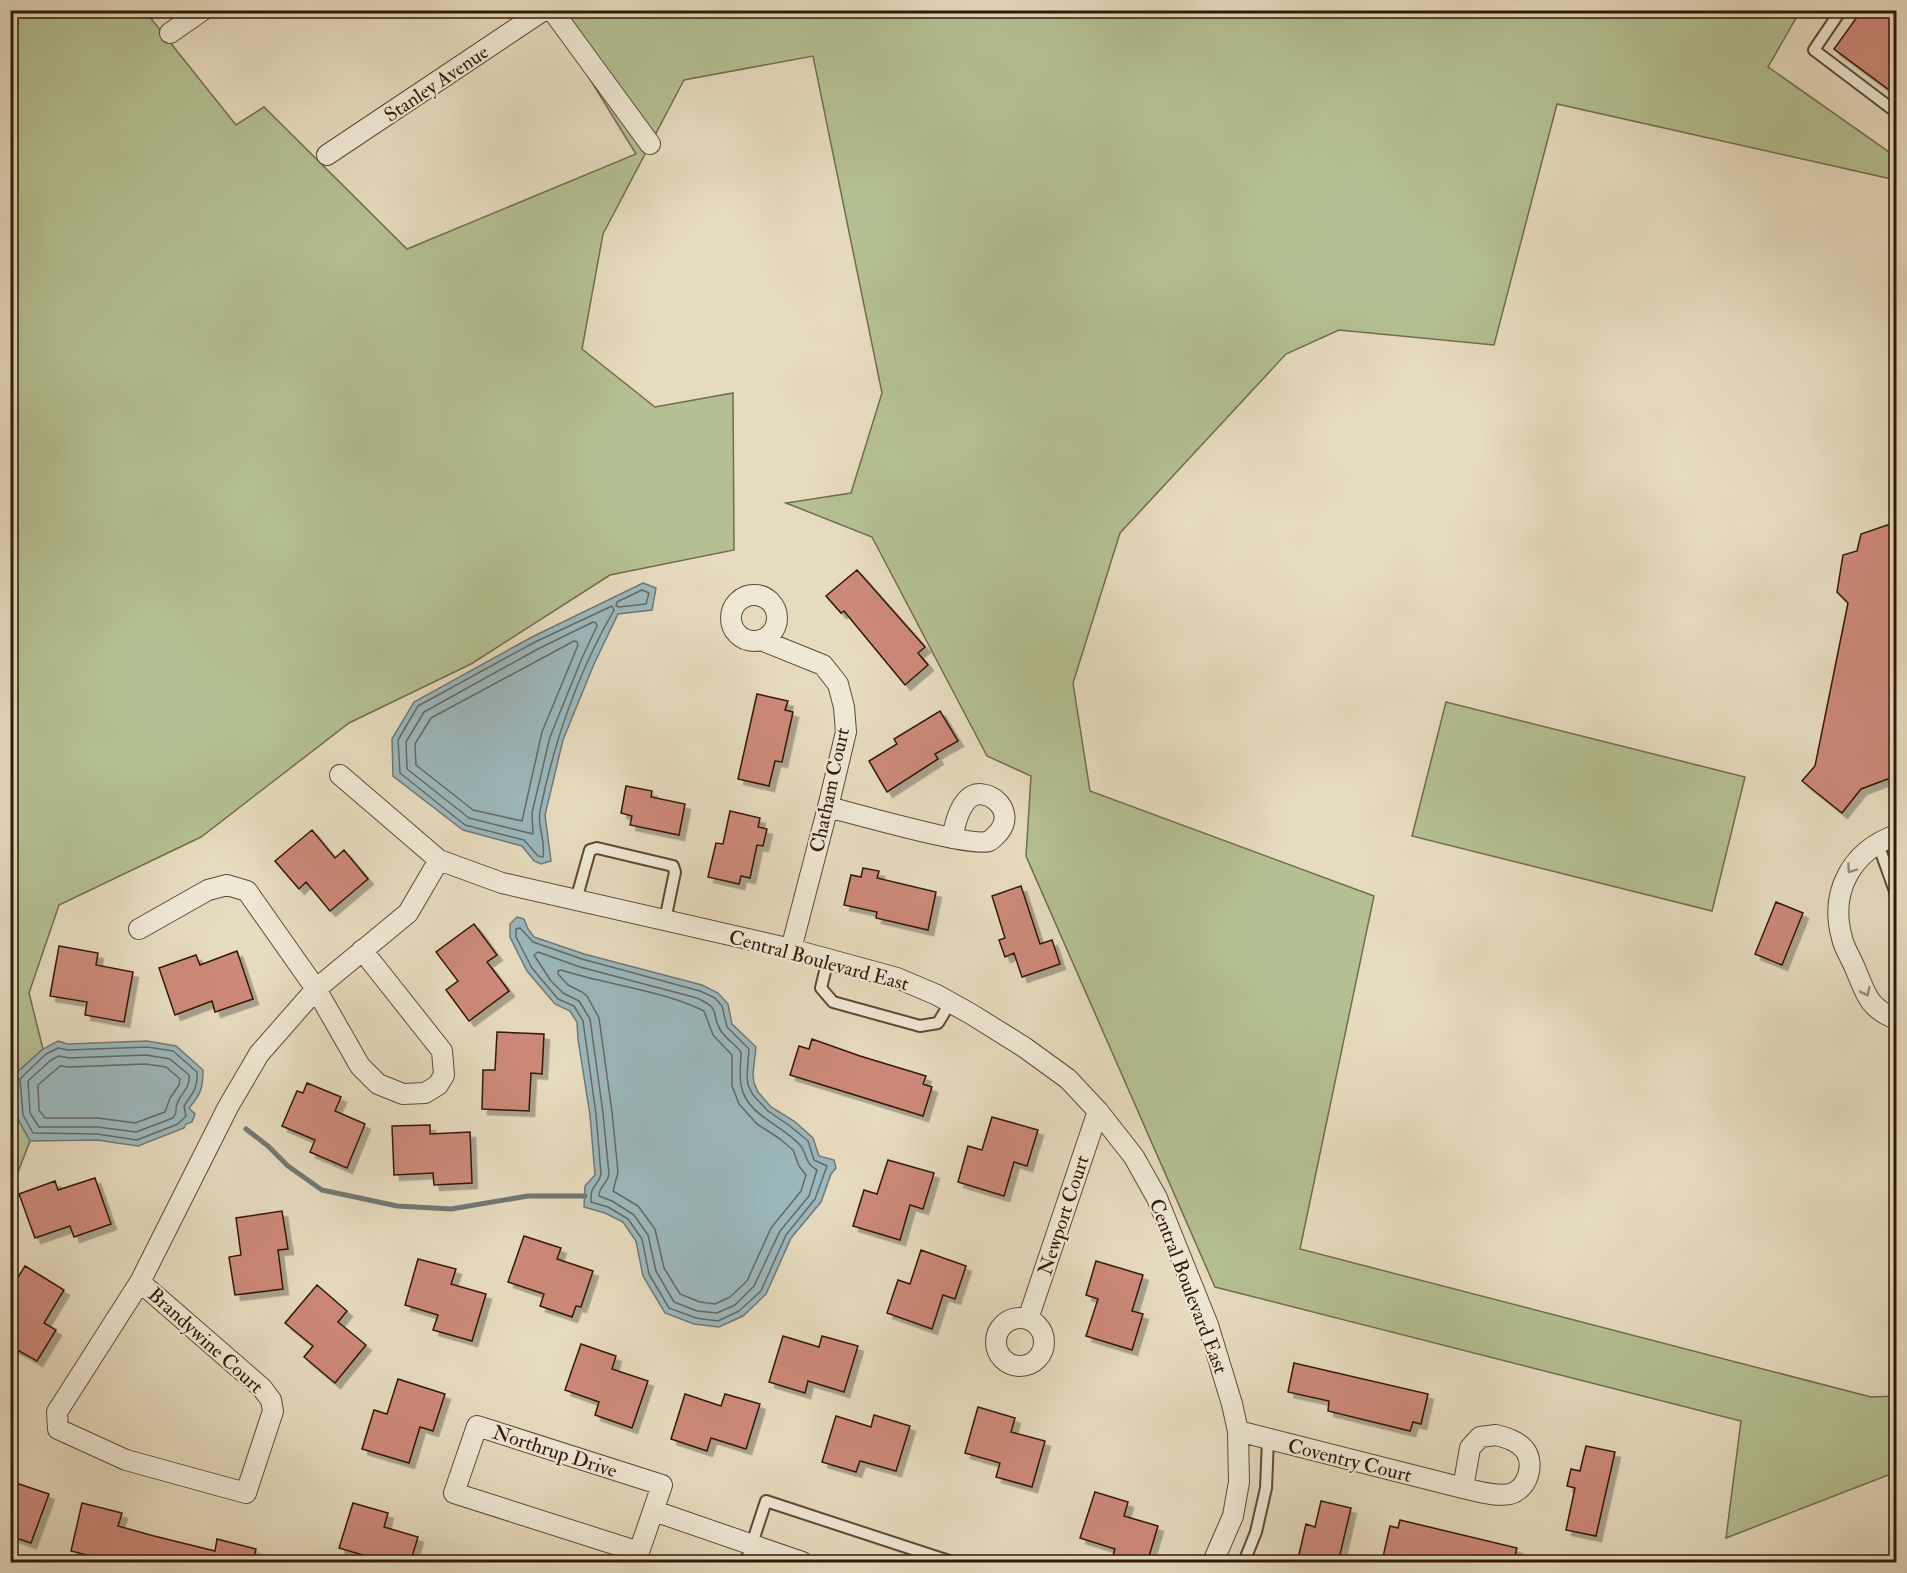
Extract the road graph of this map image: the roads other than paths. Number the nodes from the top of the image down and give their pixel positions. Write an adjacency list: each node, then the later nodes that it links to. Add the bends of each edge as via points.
1 (203, 10): 5 (street)
2 (544, 10): 8 (street, Stanley Avenue)
3 (552, 10): 7 (street)
4 (1841, 10): 6 (lane, via 1814,50)
5 (170, 33)
6 (1896, 112)
7 (650, 144)
8 (327, 155)
9 (761, 640): 11 (street, Chatham Court, via 823,665 838,684 846,732)
10 (340, 775): 15 (street, Central Boulevard East)
11 (828, 807): 13 (street); 20 (street, Chatham Court)
12 (1896, 835): 14 (street)
13 (952, 838)
14 (1878, 844): 16 (lane); 25 (street, one-way to 25, via 1857,860 1843,881 1838,903 1842,938 1868,1000 1881,1013)
15 (440, 860): 17 (street, Central Boulevard East, via 502,883); 21 (street, Brandywine Court, via 408,913)
16 (1896, 894)
17 (576, 900): 18 (street, Central Boulevard East); 18 (lane, via 590,850 597,848 673,866)
18 (665, 920): 20 (street, Central Boulevard East)
19 (139, 929): 23 (street, via 208,890 227,885 247,891)
20 (791, 949): 22 (street, Central Boulevard East)
21 (362, 950): 23 (street, Brandywine Court); 23 (street, via 442,1051 444,1075 438,1085 425,1093 403,1094 378,1084 360,1066)
22 (828, 959): 24 (street, Central Boulevard East, via 897,978); 24 (lane, via 821,988 833,1002 920,1026 938,1023)
23 (316, 989): 27 (street, Brandywine Court, via 259,1054)
24 (950, 1002): 26 (street, Central Boulevard East, via 1068,1079)
25 (1896, 1019)
26 (1098, 1111): 28 (street, Newport Court); 29 (street, Central Boulevard East, via 1134,1157 1157,1198 1208,1325)
27 (140, 1282): 27 (street, Brandywine Court, via 57,1412 58,1429 126,1460 246,1493 273,1411 271,1400)
28 (1028, 1320)
29 (1238, 1431): 30 (street, Coventry Court); 36 (street, Central Boulevard East, via 1239,1482 1233,1516)
30 (1268, 1439): 31 (street, Coventry Court); 37 (lane, via 1266,1488)
31 (1463, 1488)
32 (654, 1511): 32 (street, Northrup Drive, via 662,1485 477,1426 454,1493 639,1552); 33 (street)
33 (749, 1554): 34 (street); 35 (lane, via 766,1501)
34 (802, 1563)
35 (952, 1563)
36 (1213, 1563)
37 (1244, 1563)

